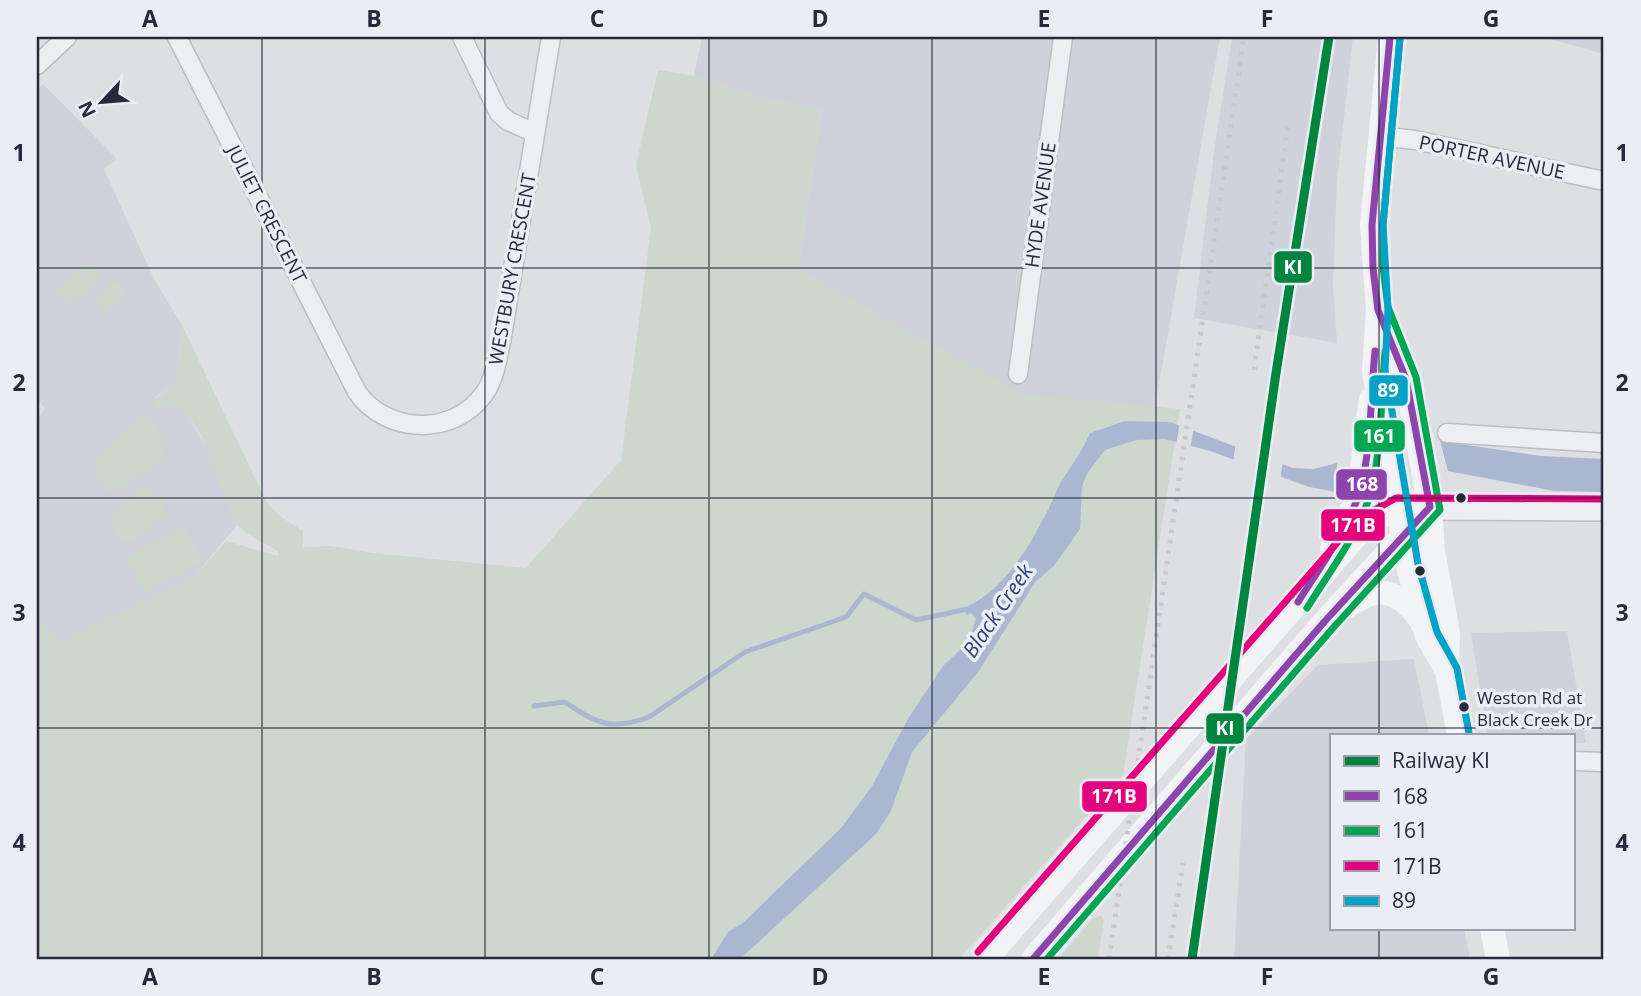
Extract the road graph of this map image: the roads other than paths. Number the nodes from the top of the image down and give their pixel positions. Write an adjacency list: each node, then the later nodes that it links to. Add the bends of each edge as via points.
1 (67, 37): 7 (street)
2 (177, 37): 14 (street, JULIET CRESCENT)
3 (462, 37): 8 (street, via 499,113)
4 (551, 37): 8 (street, WESTBURY CRESCENT)
5 (1063, 37): 13 (street, HYDE AVENUE)
6 (1390, 37): 9 (main road)
7 (37, 65)
8 (535, 133): 14 (street, WESTBURY CRESCENT, via 501,342 483,395 462,413 423,426 386,417)
9 (1379, 136): 10 (street, PORTER AVENUE); 11 (main road, via 1372,225)
10 (1604, 181)
11 (1378, 310): 12 (main road); 18 (main road, via 1406,379)
12 (1374, 372): 18 (main road); 19 (main road, via 1358,497)
13 (1018, 374)
14 (357, 392)
15 (1447, 433): 16 (street)
16 (1604, 443)
17 (1604, 509): 18 (street)
18 (1412, 518): 19 (main road, via 1364,527); 20 (main road); 21 (main road); 22 (main road, via 1433,551 1448,633)
19 (1303, 597): 27 (main road)
20 (1325, 621): 21 (main road, via 1378,591 1392,594 1419,616); 28 (main road)
21 (1427, 636): 22 (main road)
22 (1447, 671): 23 (main road)
23 (1459, 734)
24 (1574, 761): 25 (street)
25 (1604, 762)
26 (1492, 930): 29 (main road)
27 (986, 959)
28 (1033, 959)
29 (1498, 959)

